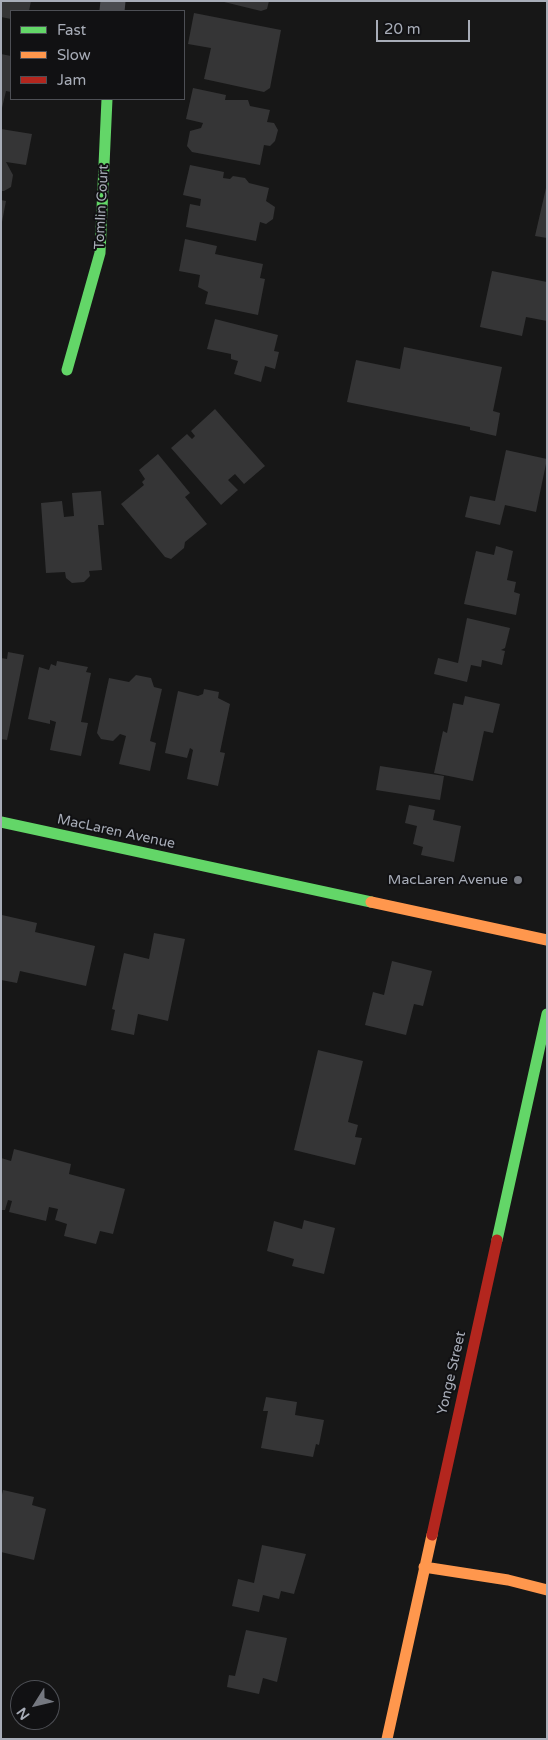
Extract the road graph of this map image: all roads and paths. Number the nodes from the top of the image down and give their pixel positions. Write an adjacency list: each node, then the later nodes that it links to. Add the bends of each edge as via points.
1 (107, 100): 2 (street, Tomlin Court, via 100,253)
2 (67, 370)
3 (1, 822): 4 (street, MacLaren Avenue)
4 (547, 940)
5 (547, 1014): 6 (street, Yonge Street)
6 (424, 1567): 7 (street, via 508,1580); 8 (street, Yonge Street)
7 (547, 1590)
8 (387, 1739)

